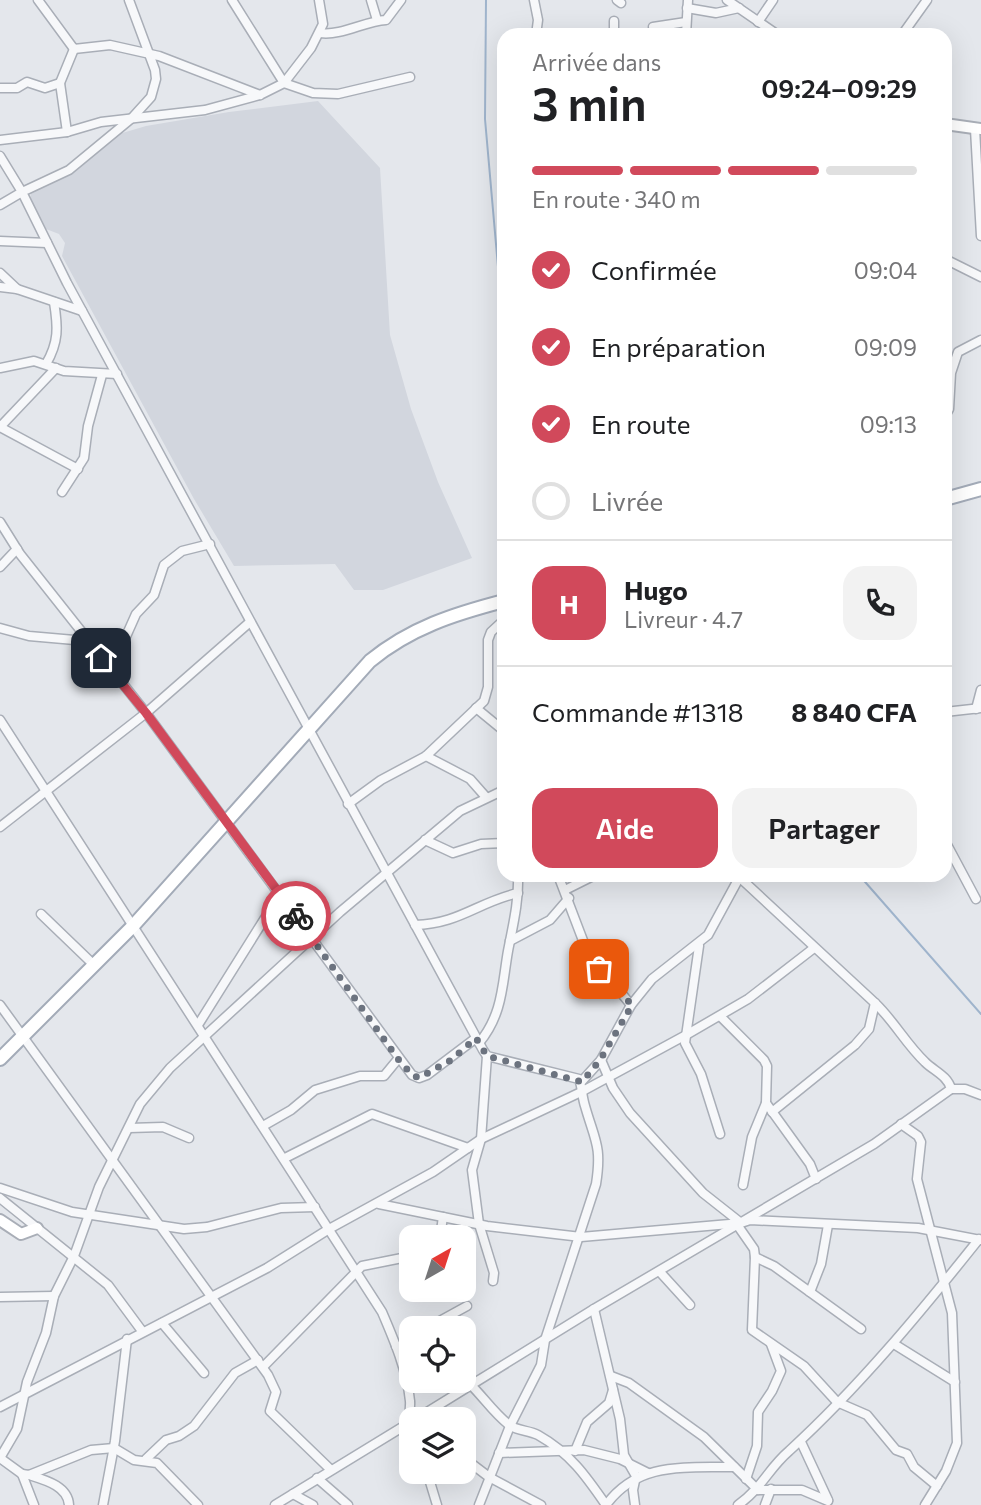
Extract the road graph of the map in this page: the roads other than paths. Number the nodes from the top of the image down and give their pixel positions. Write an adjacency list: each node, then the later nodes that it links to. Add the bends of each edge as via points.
1 (38, 0): 24 (street)
2 (129, 0): 25 (street)
3 (232, 0): 28 (street)
4 (319, 0): 23 (street)
5 (372, 0): 13 (street)
6 (401, 0): 13 (street, via 389,19)
7 (534, 0): 18 (street)
8 (727, 0): 12 (street)
9 (773, 0): 16 (street)
10 (927, 0): 22 (street)
11 (687, 4): 12 (street, via 716,13); 15 (street)
12 (739, 8): 16 (street)
13 (377, 20): 23 (street)
14 (614, 22): 19 (street)
15 (687, 22): 17 (street); 20 (street)
16 (758, 22): 21 (street)
17 (653, 27)
18 (537, 28)
19 (614, 28)
20 (687, 28)
21 (767, 28)
22 (907, 28)
23 (320, 33): 28 (street)
24 (74, 49): 25 (street, via 110,46); 27 (street)
25 (149, 54): 30 (street); 31 (street, via 155,87)
26 (410, 78): 28 (street, via 338,94 313,93)
27 (60, 83): 29 (street, via 45,88 27,82 17,88); 34 (street)
28 (284, 83): 30 (street)
29 (0, 88)
30 (260, 94): 31 (street, via 205,110)
31 (132, 118): 34 (street); 37 (street, via 69,170)
32 (952, 125): 33 (main road)
33 (978, 129): 39 (street)
34 (67, 132): 35 (street)
35 (0, 140)
36 (0, 156): 37 (street)
37 (22, 192): 38 (street); 41 (street)
38 (0, 205)
39 (981, 236)
40 (0, 241): 41 (street)
41 (47, 243): 48 (street)
42 (952, 262): 44 (street)
43 (0, 273): 46 (street)
44 (981, 277)
45 (0, 287): 46 (street)
46 (18, 289): 47 (street)
47 (54, 302): 48 (street); 50 (street, via 57,345)
48 (82, 311): 54 (street)
49 (981, 340): 55 (street, via 958,352)
50 (46, 364): 51 (street, via 19,362); 52 (street)
51 (0, 368)
52 (56, 368): 53 (street); 56 (street)
53 (102, 374): 54 (street); 57 (street)
54 (117, 374): 62 (street)
55 (952, 382)
56 (0, 427): 57 (street)
57 (78, 469): 59 (street)
58 (981, 489): 60 (main road)
59 (62, 492)
60 (952, 497)
61 (0, 522): 63 (street)
62 (210, 544): 66 (street); 69 (street, via 182,551 164,565 154,595 136,614)
63 (17, 549): 64 (street); 70 (street)
64 (0, 567)
65 (497, 607): 79 (main road, via 418,628 391,643)
66 (250, 622): 76 (street); 79 (street)
67 (497, 626): 73 (street, via 491,632 486,697)
68 (0, 628): 70 (street)
69 (121, 643): 70 (street); 71 (street)
70 (88, 644): 71 (street)
71 (111, 670): 76 (street)
72 (981, 690): 74 (street)
73 (476, 708): 78 (street); 80 (street)
74 (978, 709): 75 (street)
75 (952, 711)
76 (146, 713): 81 (street); 85 (street)
77 (0, 720): 81 (street)
78 (497, 726)
79 (309, 728): 84 (street); 85 (main road)
80 (426, 756): 83 (street, via 470,779); 84 (street)
81 (46, 792): 86 (street); 102 (street)
82 (497, 792): 83 (street)
83 (485, 796): 87 (street)
84 (348, 804): 90 (street)
85 (225, 824): 97 (street); 102 (main road)
86 (0, 827)
87 (425, 840): 88 (street, via 453,853); 90 (street)
88 (497, 844)
89 (952, 854): 99 (street)
90 (387, 872): 101 (street); 103 (street)
91 (518, 882): 96 (street)
92 (561, 882): 98 (street)
93 (585, 882): 98 (street)
94 (736, 882): 105 (street, via 721,916)
95 (743, 882): 106 (street)
96 (518, 893): 101 (street, via 495,898 457,919); 104 (street)
97 (279, 894): 103 (street); 112 (street)
98 (567, 894): 104 (street, via 550,920); 110 (street, via 587,951)
99 (976, 899)
100 (41, 914): 107 (street)
101 (415, 925): 116 (street)
102 (133, 926): 107 (main road); 112 (street)
103 (312, 937): 113 (street); 119 (street)
104 (510, 941): 116 (street, via 500,1006 489,1030)
105 (699, 946): 110 (street, via 652,979); 114 (street)
106 (814, 948): 108 (street); 111 (street)
107 (94, 965): 115 (main road)
108 (875, 1003): 123 (street); 127 (street, via 869,1030 855,1045)
109 (0, 1005): 115 (street)
110 (632, 1005): 120 (street)
111 (720, 1016): 114 (street); 126 (street, via 764,1060)
112 (198, 1024): 113 (street)
113 (204, 1034): 129 (street); 130 (street, via 161,1077)
114 (686, 1035): 121 (street); 131 (street, via 685,1043 701,1074)
115 (23, 1036): 118 (main road); 136 (street)
116 (477, 1040): 117 (street); 119 (street, via 419,1078)
117 (487, 1056): 122 (street); 133 (street)
118 (0, 1059)
119 (398, 1059): 129 (street, via 384,1076 360,1076 315,1090)
120 (600, 1060): 121 (street); 122 (street)
121 (609, 1076): 124 (street); 146 (street, via 630,1113 703,1193)
122 (582, 1082): 124 (street)
123 (951, 1089): 125 (street); 128 (street)
124 (581, 1092): 133 (street); 154 (street, via 600,1158)
125 (981, 1096)
126 (766, 1103): 127 (street); 138 (street, via 752,1137)
127 (772, 1112): 137 (street)
128 (901, 1124): 137 (street); 153 (street, via 921,1142 916,1170)
129 (264, 1126): 135 (street)
130 (129, 1128): 132 (street, via 163,1127); 136 (street)
131 (720, 1134)
132 (188, 1138)
133 (481, 1139): 134 (street); 147 (street, via 472,1170)
134 (468, 1148): 135 (street, via 372,1114); 141 (street)
135 (285, 1158): 142 (street)
136 (113, 1159): 143 (street); 150 (street)
137 (816, 1179): 146 (street)
138 (743, 1185)
139 (0, 1188): 143 (street)
140 (0, 1198): 151 (street)
141 (379, 1204): 144 (street); 152 (street)
142 (315, 1207): 150 (street, via 281,1208 207,1227); 152 (street)
143 (88, 1216): 150 (street); 156 (street)
144 (443, 1217): 147 (street); 148 (street)
145 (0, 1220): 151 (main road, via 21,1234)
146 (743, 1223): 149 (street); 154 (street); 157 (street); 160 (street)
147 (480, 1224): 154 (street); 162 (street, via 495,1273)
148 (442, 1225)
149 (828, 1225): 153 (street); 163 (street, via 820,1269)
150 (163, 1227): 165 (street)
151 (37, 1228): 156 (street)
152 (329, 1229): 159 (street); 165 (street)
153 (929, 1230): 155 (street); 161 (street)
154 (581, 1237): 175 (street)
155 (980, 1239): 161 (street)
156 (74, 1256): 164 (street); 173 (street, via 108,1285)
157 (755, 1257): 163 (street); 176 (street, via 752,1330)
158 (399, 1258): 159 (street, via 372,1263)
159 (356, 1272): 178 (street, via 382,1312); 180 (street)
160 (660, 1272): 167 (street); 169 (street)
161 (944, 1280): 177 (street); 184 (street, via 952,1313)
162 (493, 1281)
163 (810, 1292): 172 (street)
164 (54, 1296): 166 (street); 188 (street)
165 (212, 1296): 171 (street); 180 (street)
166 (0, 1297)
167 (691, 1305)
168 (467, 1306): 170 (street)
169 (594, 1309): 175 (street); 182 (street)
170 (449, 1316)
171 (162, 1323): 173 (street); 181 (street)
172 (861, 1329)
173 (142, 1331): 174 (street)
174 (127, 1339): 188 (street); 196 (street)
175 (545, 1340): 183 (street); 193 (street, via 541,1364)
176 (771, 1344): 189 (street, via 810,1371); 211 (street, via 780,1371 758,1412 757,1446)
177 (894, 1344): 184 (street); 189 (street)
178 (396, 1346): 179 (street); 191 (street)
179 (399, 1347)
180 (261, 1364): 201 (street, via 235,1373 194,1426 166,1440); 205 (street, via 276,1392 270,1411)
181 (204, 1373)
182 (611, 1376): 185 (street); 204 (street, via 629,1383 704,1437)
183 (476, 1382)
184 (954, 1382): 213 (street, via 957,1443)
185 (614, 1387): 198 (street, via 609,1403 587,1422); 202 (street)
186 (476, 1390): 193 (street)
187 (459, 1393): 192 (street)
188 (24, 1394): 190 (street); 200 (street, via 17,1429)
189 (837, 1402): 195 (street); 213 (street, via 867,1415 896,1450 907,1454 914,1467)
190 (0, 1407)
191 (410, 1407)
192 (438, 1407)
193 (510, 1426): 197 (street, via 532,1432); 199 (street)
194 (399, 1432): 205 (street)
195 (801, 1442): 215 (street); 217 (street)
196 (114, 1448): 201 (street, via 134,1460); 207 (street, via 91,1450); 220 (street)
197 (563, 1451): 198 (street); 199 (street); 228 (street)
198 (575, 1451): 202 (street, via 606,1454)
199 (499, 1453): 209 (street)
200 (0, 1458): 207 (street)
201 (146, 1459): 221 (street, via 156,1463)
202 (626, 1462): 206 (street); 208 (street)
203 (476, 1467): 209 (street)
204 (734, 1467): 206 (street); 211 (street)
205 (330, 1469): 210 (street)
206 (648, 1473): 208 (street)
207 (26, 1474): 218 (street); 219 (street, via 61,1490)
208 (636, 1476): 228 (street); 229 (street)
209 (489, 1477): 226 (street); 227 (street)
210 (317, 1478): 216 (street); 224 (street)
211 (746, 1479): 215 (street)
212 (431, 1484): 225 (street)
213 (937, 1486): 232 (street)
214 (771, 1489): 215 (street); 217 (street, via 802,1490); 231 (street)
215 (758, 1490): 230 (street)
216 (293, 1494): 222 (street); 223 (street)
217 (829, 1503)
218 (34, 1505)
219 (69, 1505)
220 (103, 1505)
221 (198, 1505)
222 (275, 1505)
223 (313, 1505)
224 (348, 1505)
225 (437, 1505)
226 (479, 1505)
227 (541, 1505)
228 (606, 1505)
229 (635, 1505)
230 (738, 1505)
231 (765, 1505)
232 (925, 1505)

